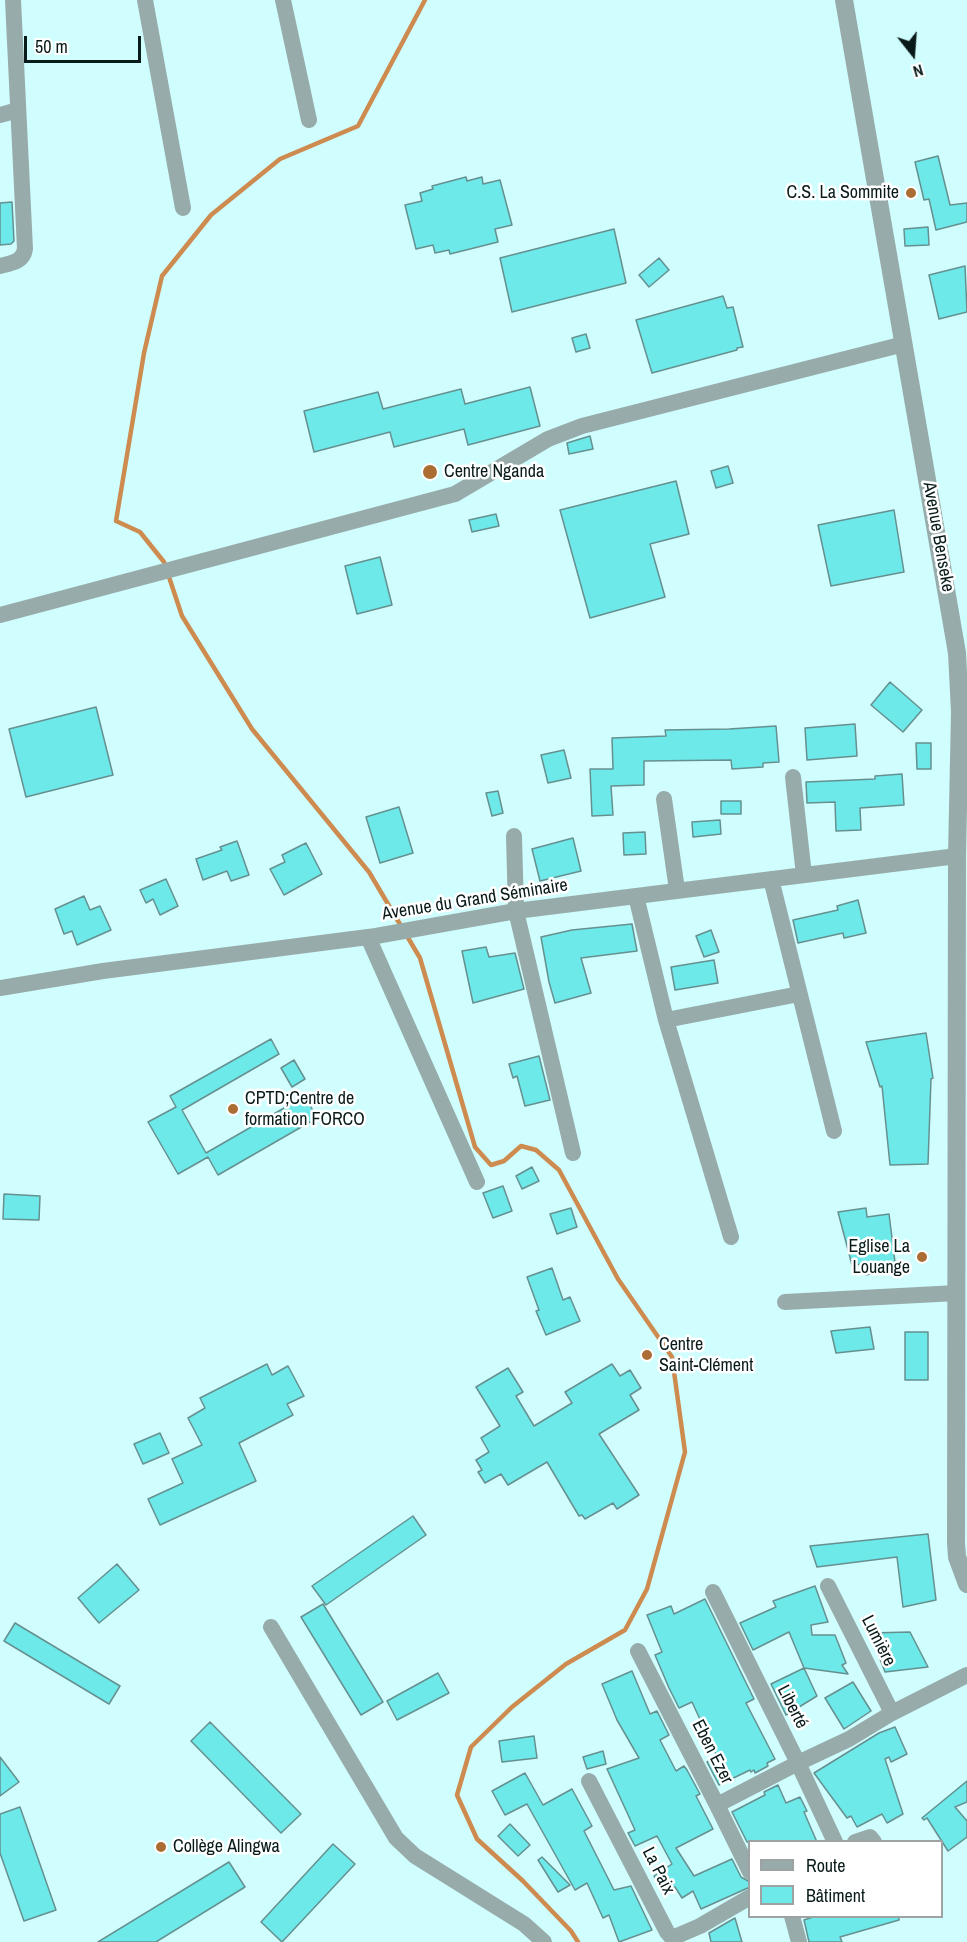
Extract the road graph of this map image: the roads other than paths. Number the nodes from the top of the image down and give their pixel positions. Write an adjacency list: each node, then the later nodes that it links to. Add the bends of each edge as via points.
1 (13, 0): 5 (street)
2 (145, 0): 8 (street)
3 (283, 0): 7 (street)
4 (844, 0): 10 (street, Avenue Benseke)
5 (18, 110): 6 (street); 9 (street, via 25,249 18,261)
6 (0, 114)
7 (309, 120)
8 (183, 208)
9 (0, 266)
10 (904, 344): 11 (street, via 582,426 548,439 454,494); 15 (street, Avenue Benseke, via 957,653)
11 (0, 615)
12 (793, 777): 16 (street)
13 (664, 800): 18 (street)
14 (514, 836): 20 (street)
15 (957, 856): 16 (street, Avenue du Grand Séminaire); 25 (street, Avenue Benseke)
16 (804, 875): 17 (street, Avenue du Grand Séminaire)
17 (771, 879): 18 (street, Avenue du Grand Séminaire); 23 (street)
18 (677, 890): 19 (street, Avenue du Grand Séminaire)
19 (636, 896): 20 (street, Avenue du Grand Séminaire); 24 (street)
20 (516, 911): 21 (street, Avenue du Grand Séminaire); 27 (street)
21 (372, 937): 22 (street, Avenue du Grand Séminaire); 28 (street)
22 (0, 988)
23 (799, 994): 24 (street); 26 (street)
24 (666, 1020): 29 (street)
25 (962, 1063): 30 (street, Avenue Benseke)
26 (834, 1131)
27 (573, 1153)
28 (477, 1182)
29 (731, 1237)
30 (957, 1293): 31 (street); 32 (street, Avenue Benseke, via 956,1543)
31 (785, 1302)
32 (967, 1584)
33 (828, 1586): 38 (street, Lumière)
34 (712, 1592): 39 (street, Liberté)
35 (271, 1627): 47 (street, via 396,1838 415,1856 536,1932)
36 (639, 1651): 41 (street, Eben Ezer)
37 (967, 1675): 38 (street)
38 (892, 1713): 39 (street)
39 (798, 1763): 41 (street); 42 (street, Liberté)
40 (589, 1781): 46 (street, La Paix, via 669,1935 672,1938)
41 (717, 1805): 43 (street, Eben Ezer)
42 (834, 1840)
43 (748, 1868)
44 (748, 1899): 46 (street)
45 (792, 1918): 48 (street)
46 (702, 1934)
47 (544, 1942)
48 (799, 1942)

